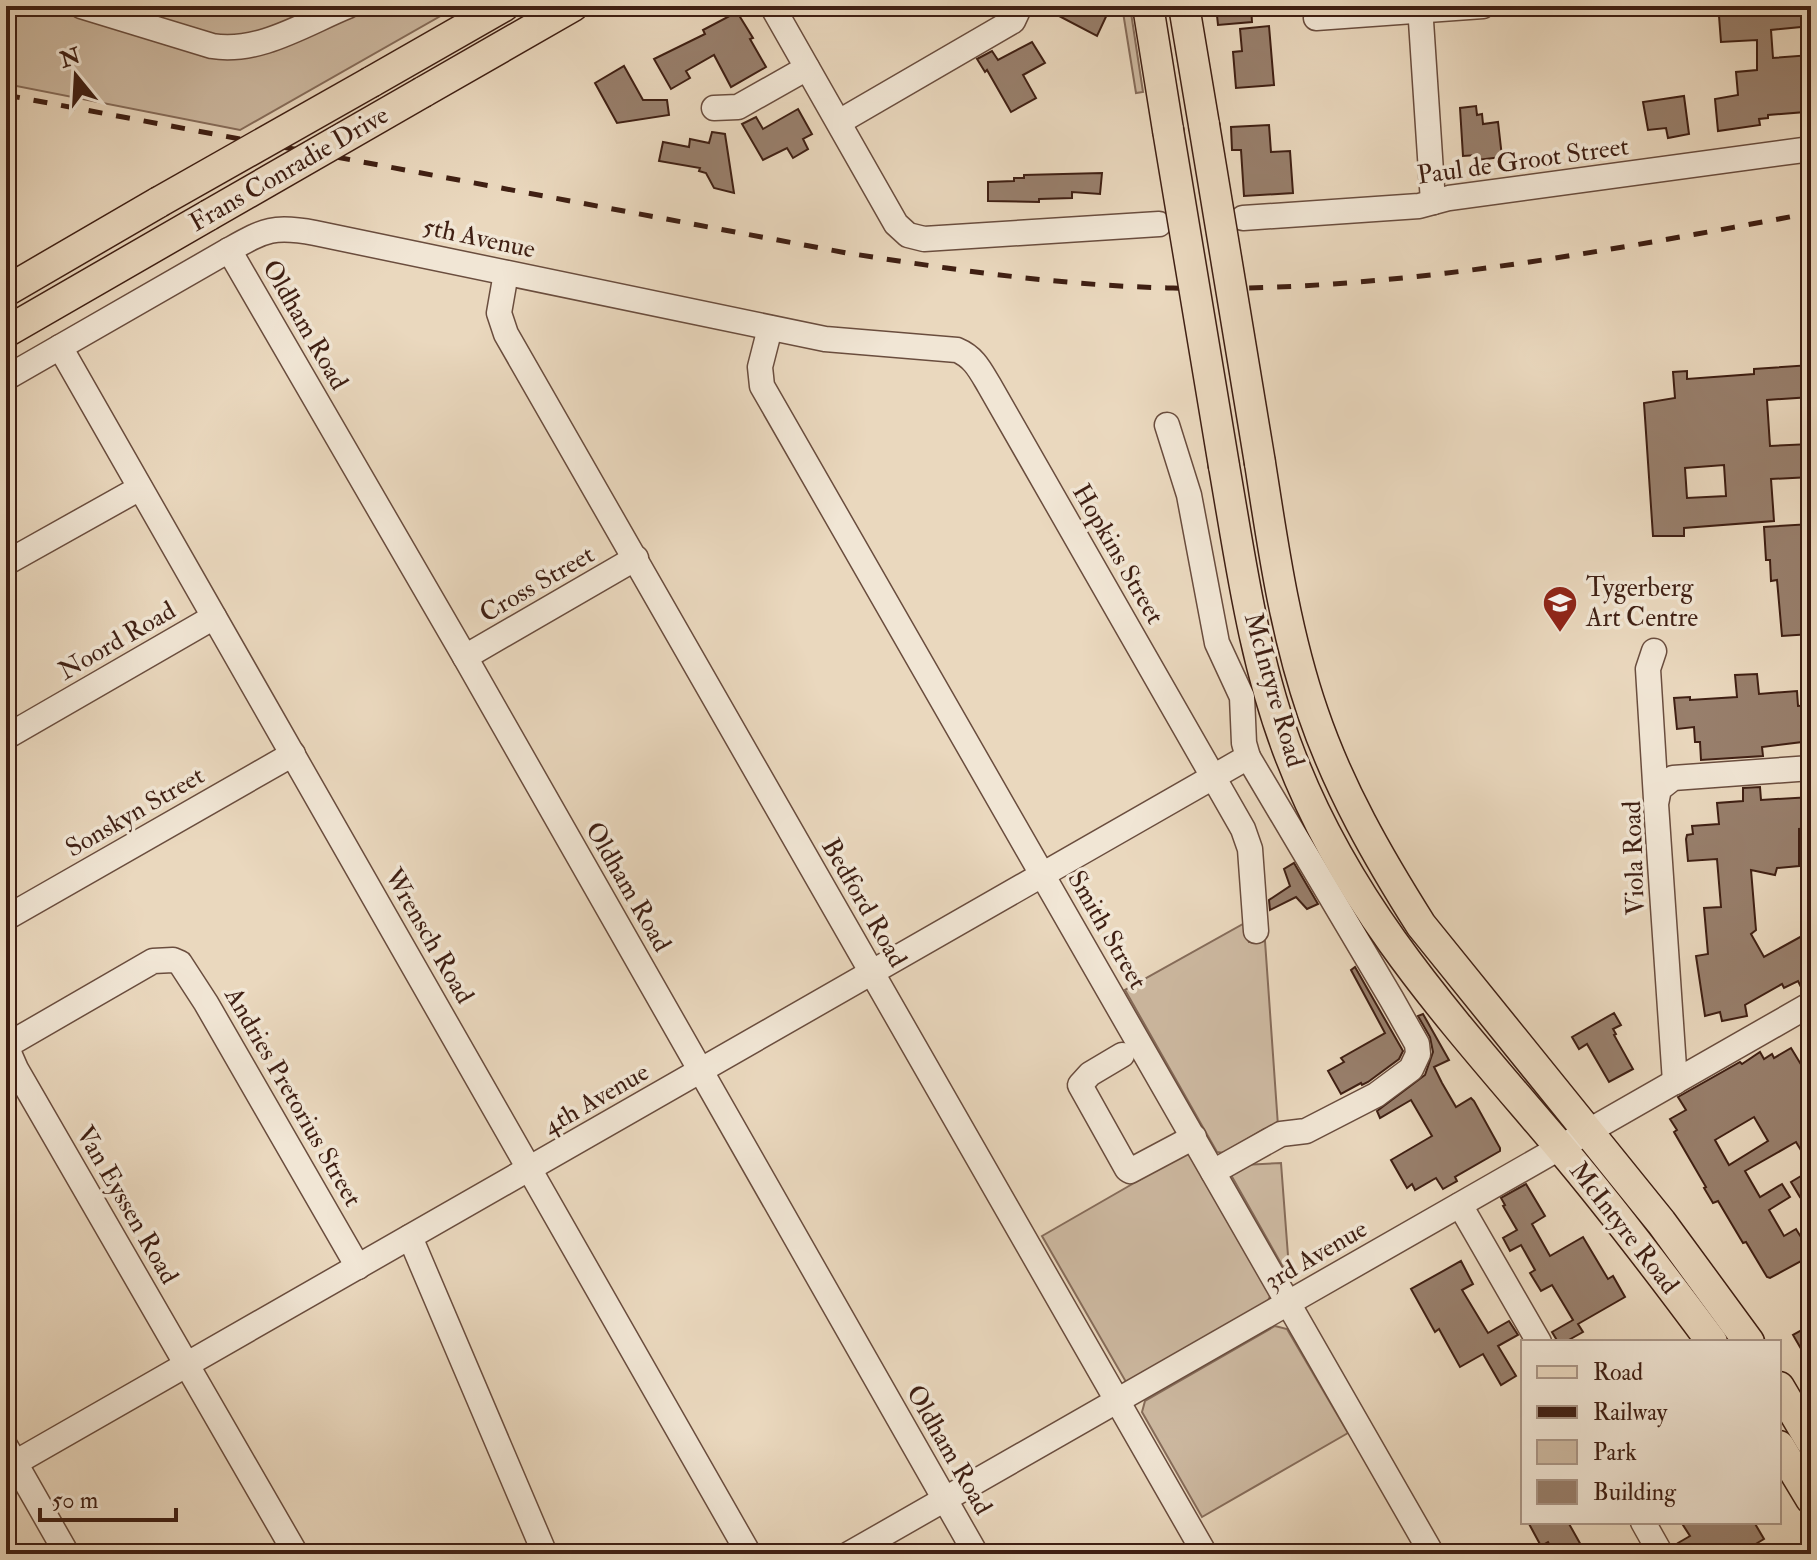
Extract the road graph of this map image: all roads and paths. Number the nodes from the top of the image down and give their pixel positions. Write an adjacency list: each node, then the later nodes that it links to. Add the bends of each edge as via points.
1 (81, 6): 2 (street, via 233,48 254,45)
2 (348, 6)
3 (504, 6): 21 (main road, Frans Conradie Drive, bridge)
4 (573, 6): 23 (main road, Frans Conradie Drive, bridge)
5 (772, 6): 12 (street)
6 (1020, 6): 14 (street, via 1013,21)
7 (1148, 6): 51 (main road, McIntyre Road, bridge, via 1260,660 1290,756 1330,842 1385,933 1427,991)
8 (1184, 6): 49 (main road, McIntyre Road, bridge, via 1279,585 1313,712 1352,807 1421,925)
9 (1483, 6): 10 (street)
10 (1420, 8): 11 (street); 16 (street)
11 (1316, 18)
12 (807, 68): 13 (street, via 738,107); 14 (street)
13 (714, 108)
14 (839, 122): 18 (street, via 896,224 916,238)
15 (1811, 149): 16 (street, Paul de Groot Street)
16 (1433, 202): 17 (street, Paul de Groot Street)
17 (1243, 218)
18 (1159, 224)
19 (229, 250): 20 (street, 5th Avenue, via 267,230 291,228); 24 (street, 5th Avenue); 33 (street, Oldham Road)
20 (506, 273): 22 (street, 5th Avenue); 29 (street, Bedford Road, via 499,313 506,334)
21 (6, 291)
22 (770, 328): 25 (street, 5th Avenue, via 825,339 957,350); 40 (street, Smith Street, via 760,367 762,386)
23 (6, 332)
24 (60, 347): 26 (street, 5th Avenue); 28 (street, Wrensch Road)
25 (972, 359): 38 (street, Hopkins Street)
26 (6, 378)
27 (1167, 425): 36 (street, via 1189,495 1217,643 1242,697)
28 (140, 488): 30 (street); 31 (street, Wrensch Road)
29 (636, 558): 33 (street, Cross Street); 44 (street, Bedford Road)
30 (6, 563)
31 (214, 617): 34 (street, Noord Road); 35 (street, Wrensch Road)
32 (1654, 651): 39 (street, via 1648,669)
33 (465, 657): 47 (street, Oldham Road)
34 (6, 737)
35 (293, 754): 41 (street, Sonskyn Street); 52 (street, Wrensch Road)
36 (1248, 757): 38 (street, 4th Avenue); 53 (street, via 1391,998 1418,1054 1411,1069 1376,1095 1306,1131 1281,1134)
37 (1811, 768): 39 (street, Viola Road, via 1673,778 1659,789)
38 (1215, 778): 40 (street, 4th Avenue); 42 (street, Hopkins Street, via 1247,840)
39 (1656, 804): 48 (street, Viola Road)
40 (1043, 876): 44 (street, 4th Avenue); 50 (street, Smith Street)
41 (6, 918)
42 (1256, 931)
43 (173, 960): 56 (street, Andries Pretorius Street, via 185,968); 61 (street, Van Eyssen Road, via 141,967 16,1039 9,1053)
44 (872, 973): 47 (street, 4th Avenue); 63 (street, Bedford Road)
45 (1808, 1012): 48 (street, 3rd Avenue)
46 (1122, 1055): 50 (street, via 1080,1085 1127,1169 1141,1167)
47 (701, 1071): 52 (street, 4th Avenue); 67 (street, Oldham Road)
48 (1675, 1082): 49 (street, 3rd Avenue)
49 (1588, 1132): 51 (street, 3rd Avenue); 60 (main road, McIntyre Road)
50 (1194, 1137): 53 (street, Smith Street)
51 (1560, 1147): 54 (street, 3rd Avenue); 59 (main road, McIntyre Road)
52 (530, 1169): 55 (street, 4th Avenue); 73 (street, Wrensch Road)
53 (1213, 1172): 57 (street, Smith Street)
54 (1460, 1205): 57 (street, 3rd Avenue); 58 (street)
55 (410, 1237): 56 (street, 4th Avenue); 72 (street)
56 (358, 1267): 61 (street, 4th Avenue)
57 (1288, 1303): 63 (street, 3rd Avenue); 77 (street, Smith Street)
58 (1538, 1340)
59 (1711, 1340)
60 (1748, 1340)
61 (187, 1364): 66 (street, 4th Avenue); 71 (street, Van Eyssen Road)
62 (1781, 1390): 64 (main road)
63 (1117, 1400): 67 (street, 3rd Avenue); 76 (street, Bedford Road)
64 (1811, 1441)
65 (1781, 1449): 68 (main road)
66 (9, 1459): 70 (street)
67 (944, 1499): 74 (street, 3rd Avenue); 75 (street, Oldham Road)
68 (1811, 1499)
69 (1644, 1524): 78 (street)
70 (67, 1554)
71 (296, 1554)
72 (545, 1554)
73 (749, 1554)
74 (849, 1554)
75 (976, 1554)
76 (1205, 1554)
77 (1432, 1554)
78 (1661, 1554)

